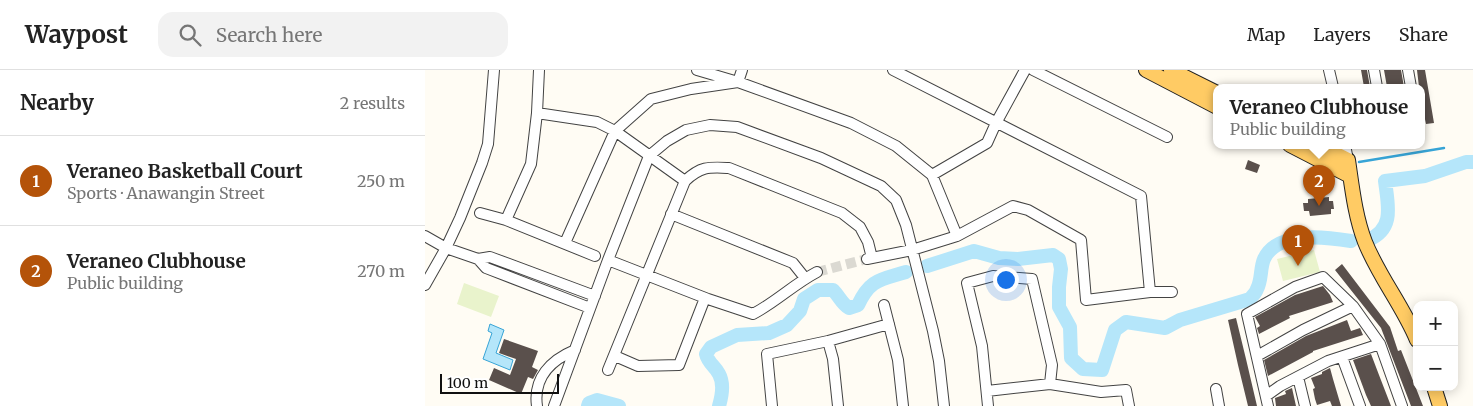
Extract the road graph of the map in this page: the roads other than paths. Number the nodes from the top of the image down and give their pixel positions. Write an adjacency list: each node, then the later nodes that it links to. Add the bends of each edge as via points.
1 (494, 70): 37 (street, via 488,144)
2 (539, 70): 19 (street)
3 (697, 70): 13 (street)
4 (742, 70): 13 (street)
5 (893, 70): 20 (street)
6 (1025, 70): 20 (street)
7 (1033, 70): 22 (street)
8 (1171, 70): 17 (main road)
9 (1329, 70): 14 (street)
10 (1374, 70): 15 (street)
11 (1408, 70): 16 (street)
12 (1155, 72): 18 (main road)
13 (738, 82): 21 (street, via 651,99); 28 (street, via 851,123 896,146)
14 (1332, 84)
15 (1376, 84)
16 (1410, 84)
17 (1213, 91)
18 (1213, 105)
19 (537, 113): 21 (street, via 597,122); 33 (street, via 531,164)
20 (996, 123): 28 (street, via 987,143); 46 (street, via 1141,196)
21 (615, 131): 26 (street); 36 (street)
22 (1167, 137)
23 (1298, 149): 29 (main road)
24 (1327, 149): 27 (main road)
25 (1346, 149): 27 (street)
26 (649, 156): 30 (street); 38 (street, via 686,130 710,125 737,127 821,158 881,186 896,200); 41 (street)
27 (1348, 160): 29 (main road)
28 (932, 176): 35 (street)
29 (1350, 176): 54 (main road, via 1365,242)
30 (685, 181): 32 (street); 38 (street, via 696,171 709,167 729,168 842,213 860,226 868,242 869,258)
31 (480, 213): 33 (street)
32 (671, 214): 43 (street); 44 (street, via 793,263)
33 (506, 220): 36 (street)
34 (425, 236): 37 (street)
35 (957, 236): 38 (street); 46 (street, via 1013,206 1028,210 1081,240 1086,300)
36 (565, 243): 39 (street)
37 (446, 248): 40 (street); 45 (street)
38 (912, 250): 73 (street, via 939,361)
39 (595, 256)
40 (478, 259): 48 (street, via 490,257); 52 (street, via 486,268)
41 (608, 260): 43 (street); 48 (street)
42 (817, 272): 44 (street)
43 (648, 276): 49 (street); 58 (street)
44 (805, 278): 49 (street, via 753,314)
45 (425, 285)
46 (1150, 292): 47 (street)
47 (1172, 292)
48 (595, 296): 52 (street)
49 (705, 298): 58 (street, via 679,365 638,366)
50 (884, 306): 53 (street)
51 (1353, 306): 56 (street); 59 (street); 59 (street, via 1323,277 1295,287 1247,314)
52 (590, 308): 57 (street)
53 (889, 324): 55 (street); 72 (street, via 898,360)
54 (1413, 332)
55 (828, 341): 70 (street, via 767,354); 71 (street)
56 (1380, 344): 60 (street); 79 (street)
57 (575, 350): 68 (street, via 555,360 544,371 538,384); 69 (street)
58 (615, 356): 61 (street)
59 (1257, 356): 67 (street)
60 (1342, 356): 62 (street); 78 (street)
61 (608, 370)
62 (1298, 377): 67 (street, via 1280,386); 77 (street)
63 (1050, 384): 65 (street); 65 (street, via 1052,365 1031,278 993,276 967,283 982,346); 75 (street, via 1101,392 1126,390)
64 (1216, 389): 76 (street)
65 (987, 391): 74 (street)
66 (1435, 391): 80 (main road)
67 (1267, 401)
68 (537, 406)
69 (554, 406)
70 (772, 406)
71 (838, 406)
72 (903, 406)
73 (944, 406)
74 (988, 406)
75 (1129, 406)
76 (1219, 406)
77 (1305, 406)
78 (1360, 406)
79 (1402, 406)
80 (1440, 406)

